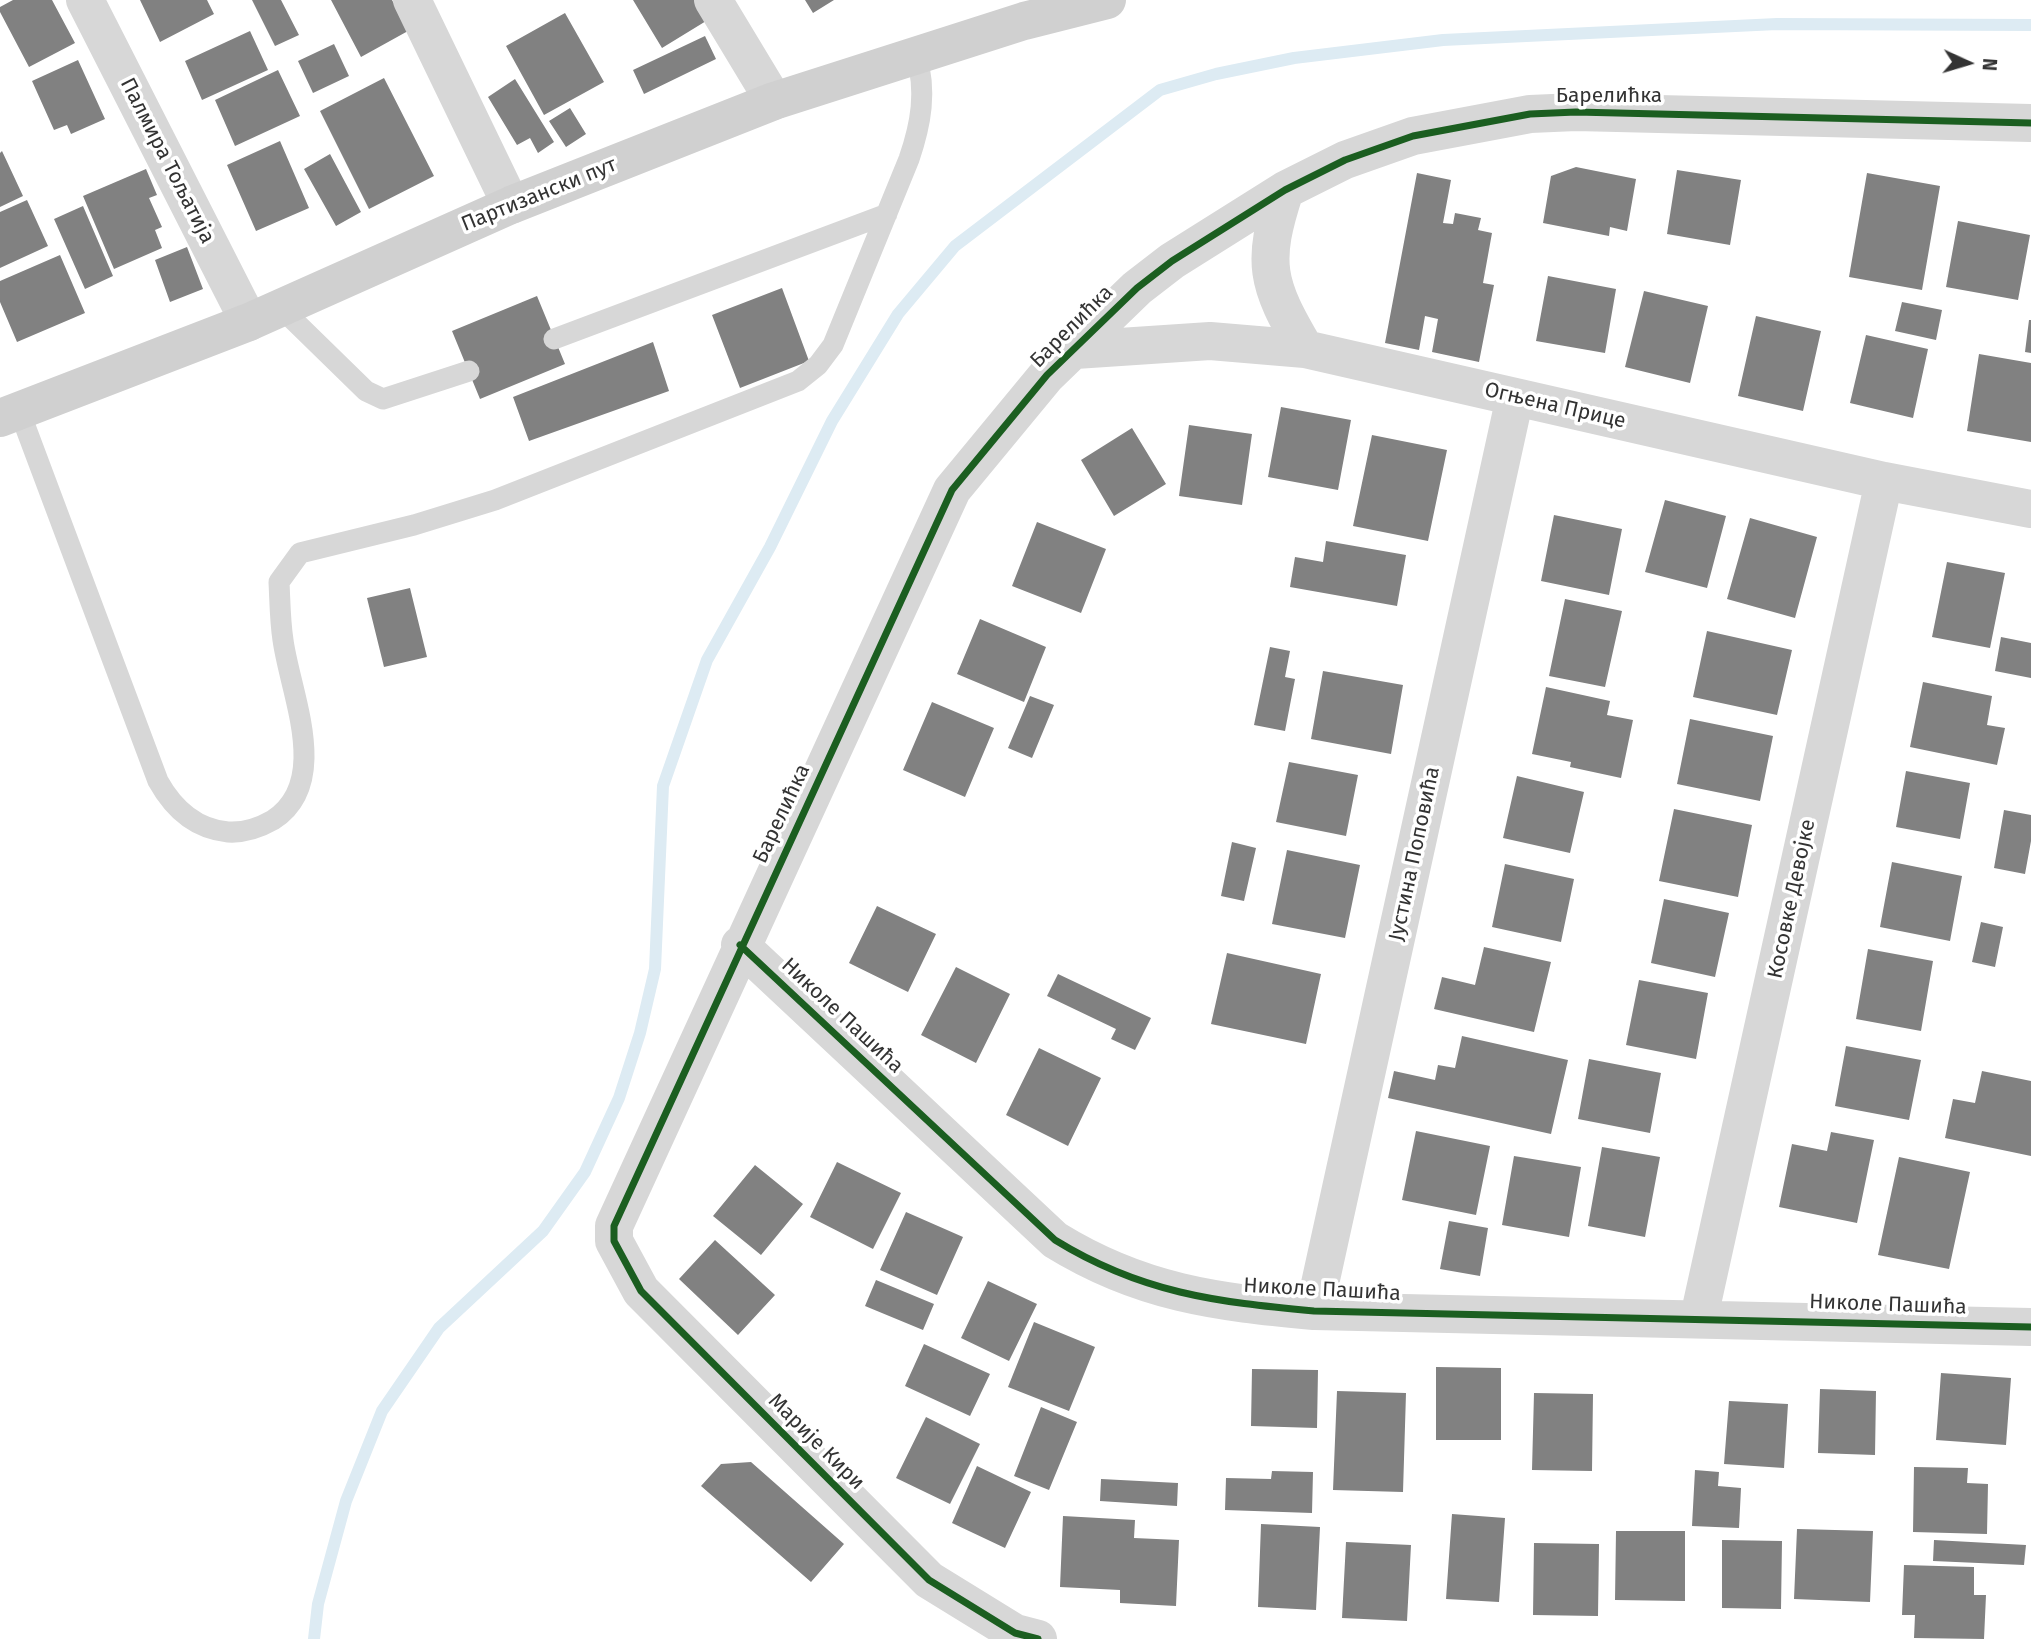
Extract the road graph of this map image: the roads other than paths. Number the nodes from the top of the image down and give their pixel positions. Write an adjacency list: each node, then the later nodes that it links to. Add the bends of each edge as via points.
1 (85, 0): 11 (street, Палмира Тољатија)
2 (412, 0): 9 (street)
3 (713, 0): 6 (street)
4 (1097, 1): 5 (main road, Партизански пут)
5 (916, 55): 6 (main road, Партизански пут); 10 (lane, via 923,92 917,135)
6 (774, 101): 9 (main road, Партизански пут)
7 (2031, 123): 8 (street, Барелићка, via 1530,114 1413,136 1345,160)
8 (1285, 190): 13 (street, via 1269,258 1274,293); 14 (street, Барелићка, via 1172,261 1137,288)
9 (511, 205): 11 (main road, Партизански пут)
10 (887, 214): 12 (lane); 17 (lane, via 833,345 798,381 495,500 300,553 279,582 283,642 301,714 300,782 280,815 245,831 210,828 193,821 178,810 158,781)
11 (265, 315): 15 (lane, via 383,399); 17 (main road, Партизански пут)
12 (554, 339)
13 (1305, 349): 14 (street, Огњена Прице, via 1210,341); 16 (street, Огњена Прице)
14 (1074, 350): 20 (street, Барелићка, via 1046,375 952,490)
15 (469, 371)
16 (1515, 397): 18 (street, Огњена Прице); 22 (street, Јустина Поповића)
17 (10, 414)
18 (1884, 481): 19 (street, Огњена Прице); 23 (street, Косовке Девојке)
19 (2031, 509)
20 (740, 945): 21 (street, Барелићка); 22 (street, Николе Пашића, via 1055,1240 1117,1274 1163,1289 1230,1303)
21 (614, 1226): 25 (street, Марије Кири, via 614,1241 640,1292 929,1580 1015,1633)
22 (1314, 1311): 23 (street, Николе Пашића)
23 (1699, 1317): 24 (street, Николе Пашића)
24 (2031, 1327)
25 (1038, 1639)

